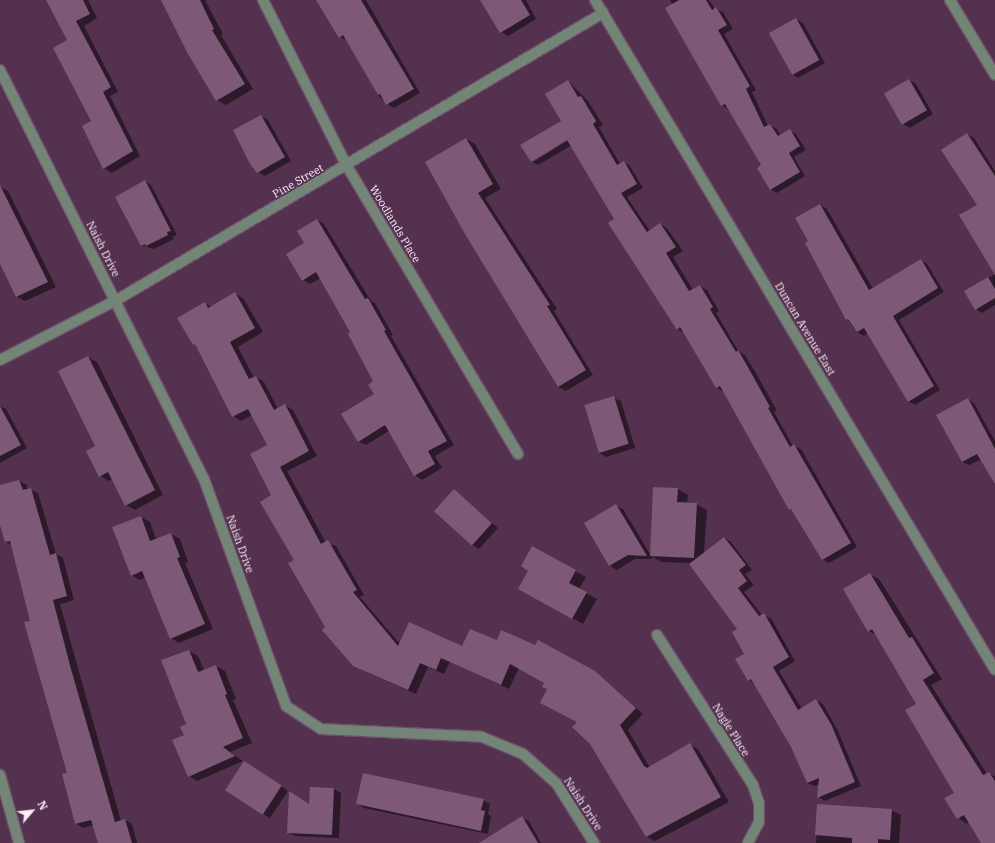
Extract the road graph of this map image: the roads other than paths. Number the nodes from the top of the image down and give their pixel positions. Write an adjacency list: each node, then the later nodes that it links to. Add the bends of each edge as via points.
1 (263, 0): 7 (street, Woodlands Place)
2 (595, 0): 4 (street, Duncan Avenue East)
3 (950, 0): 6 (street)
4 (603, 13): 7 (street, Pine Street); 12 (street, Duncan Avenue East)
5 (0, 70): 8 (street, Naish Drive)
6 (995, 76)
7 (347, 166): 8 (street, Pine Street); 10 (street, Woodlands Place)
8 (115, 301): 9 (street, Pine Street); 15 (street, Naish Drive, via 204,479 286,706 321,729 482,737 523,754 557,784)
9 (0, 360)
10 (518, 454)
11 (657, 635): 16 (street, Nagle Place, via 753,785 759,803 759,822)
12 (995, 670)
13 (0, 775): 14 (street)
14 (19, 843)
15 (594, 843)
16 (748, 843)

